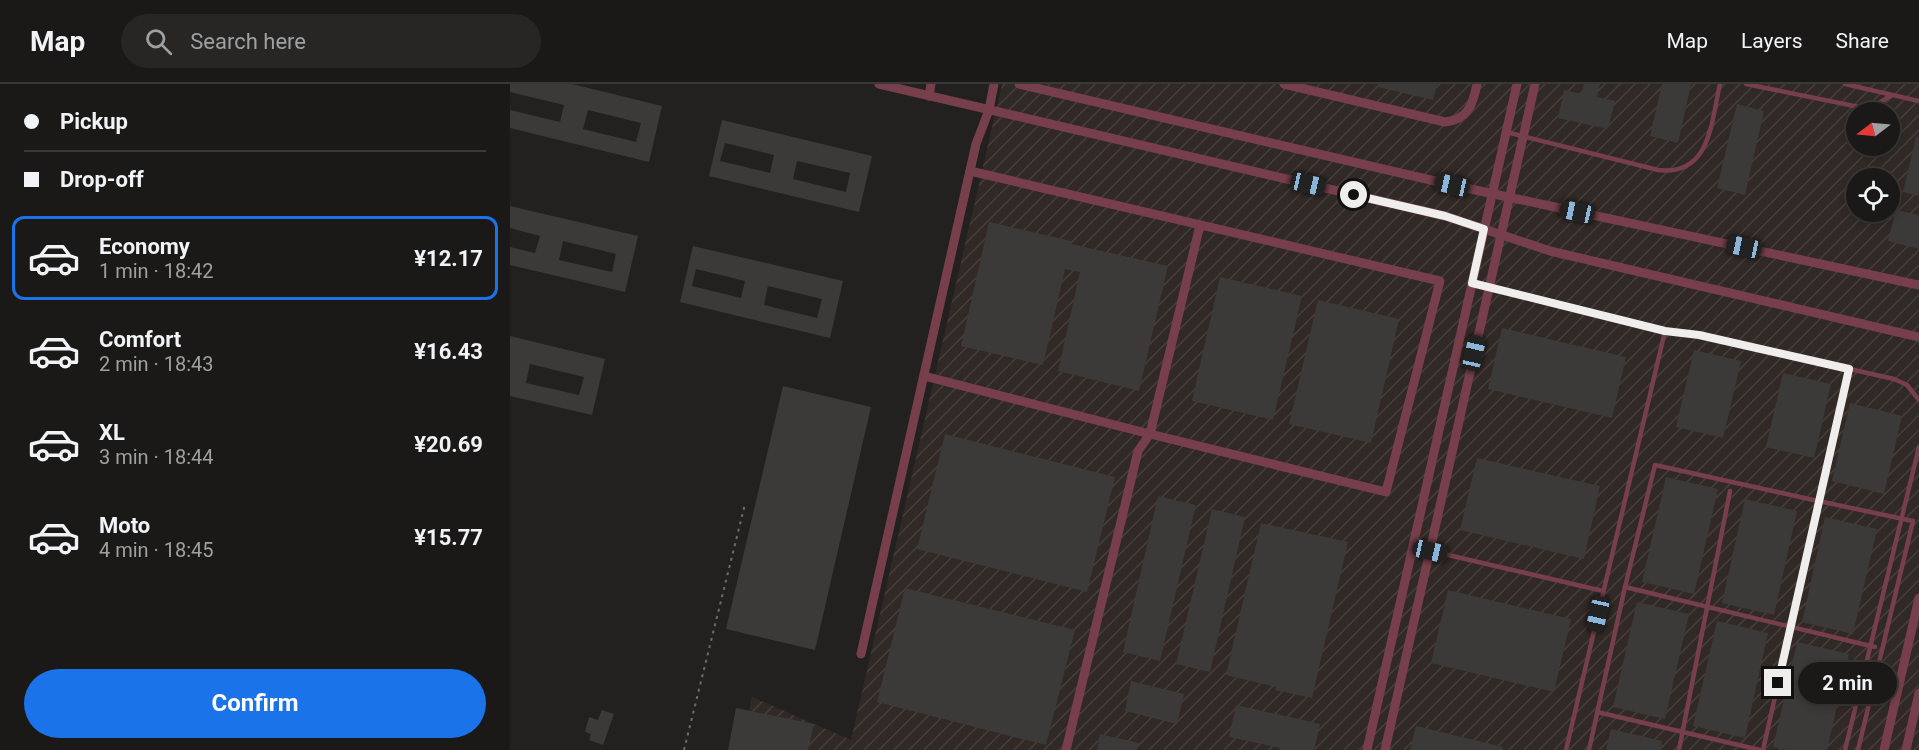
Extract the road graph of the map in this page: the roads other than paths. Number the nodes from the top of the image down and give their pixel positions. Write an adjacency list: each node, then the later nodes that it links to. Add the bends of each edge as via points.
1 (879, 84): 13 (street)
2 (931, 84): 13 (street)
3 (994, 84): 15 (street)
4 (1018, 84): 19 (street)
5 (1477, 84): 11 (street, via 1467,112 1444,122)
6 (1517, 84): 16 (street)
7 (1535, 84): 17 (street)
8 (1720, 84): 17 (lane, via 1705,146 1700,156 1681,169 1658,170)
9 (1746, 84): 12 (lane, via 1869,109)
10 (1845, 84): 12 (lane)
11 (1290, 85)
12 (1892, 95): 14 (lane)
13 (929, 96): 15 (street)
14 (1919, 101)
15 (988, 110): 18 (street); 22 (street, via 1445,216)
16 (1506, 132): 17 (lane); 19 (street)
17 (1523, 137): 20 (street)
18 (970, 171): 21 (street); 30 (street)
19 (1492, 194): 20 (street); 22 (street)
20 (1509, 197): 23 (street); 25 (street)
21 (1200, 225): 32 (street); 32 (street, via 1440,281 1386,492)
22 (1484, 229): 23 (street); 24 (street)
23 (1501, 234): 26 (street); 28 (street, via 1550,251)
24 (1472, 283): 26 (lane); 44 (street)
25 (1919, 285)
26 (1489, 287): 27 (lane); 35 (street)
27 (1665, 331): 29 (lane); 37 (lane)
28 (1919, 337)
29 (1849, 369): 31 (lane, via 1900,382); 49 (lane)
30 (924, 376): 32 (street); 40 (street)
31 (1919, 400)
32 (1150, 434): 43 (street, via 1138,451)
33 (1919, 447): 50 (lane)
34 (1730, 491): 48 (lane)
35 (1430, 551): 37 (lane); 45 (street)
36 (1625, 587): 39 (lane, bridge); 39 (lane, bridge, via 1655,465 1913,521); 42 (lane)
37 (1603, 591): 46 (lane)
38 (1919, 598): 52 (street)
39 (1882, 648): 51 (lane)
40 (861, 654)
41 (1919, 693): 53 (street)
42 (1597, 712): 47 (lane); 49 (lane, bridge)
43 (1066, 750)
44 (1367, 750)
45 (1385, 750)
46 (1566, 750)
47 (1589, 750)
48 (1679, 750)
49 (1761, 750)
50 (1845, 750)
51 (1858, 750)
52 (1884, 750)
53 (1906, 750)

